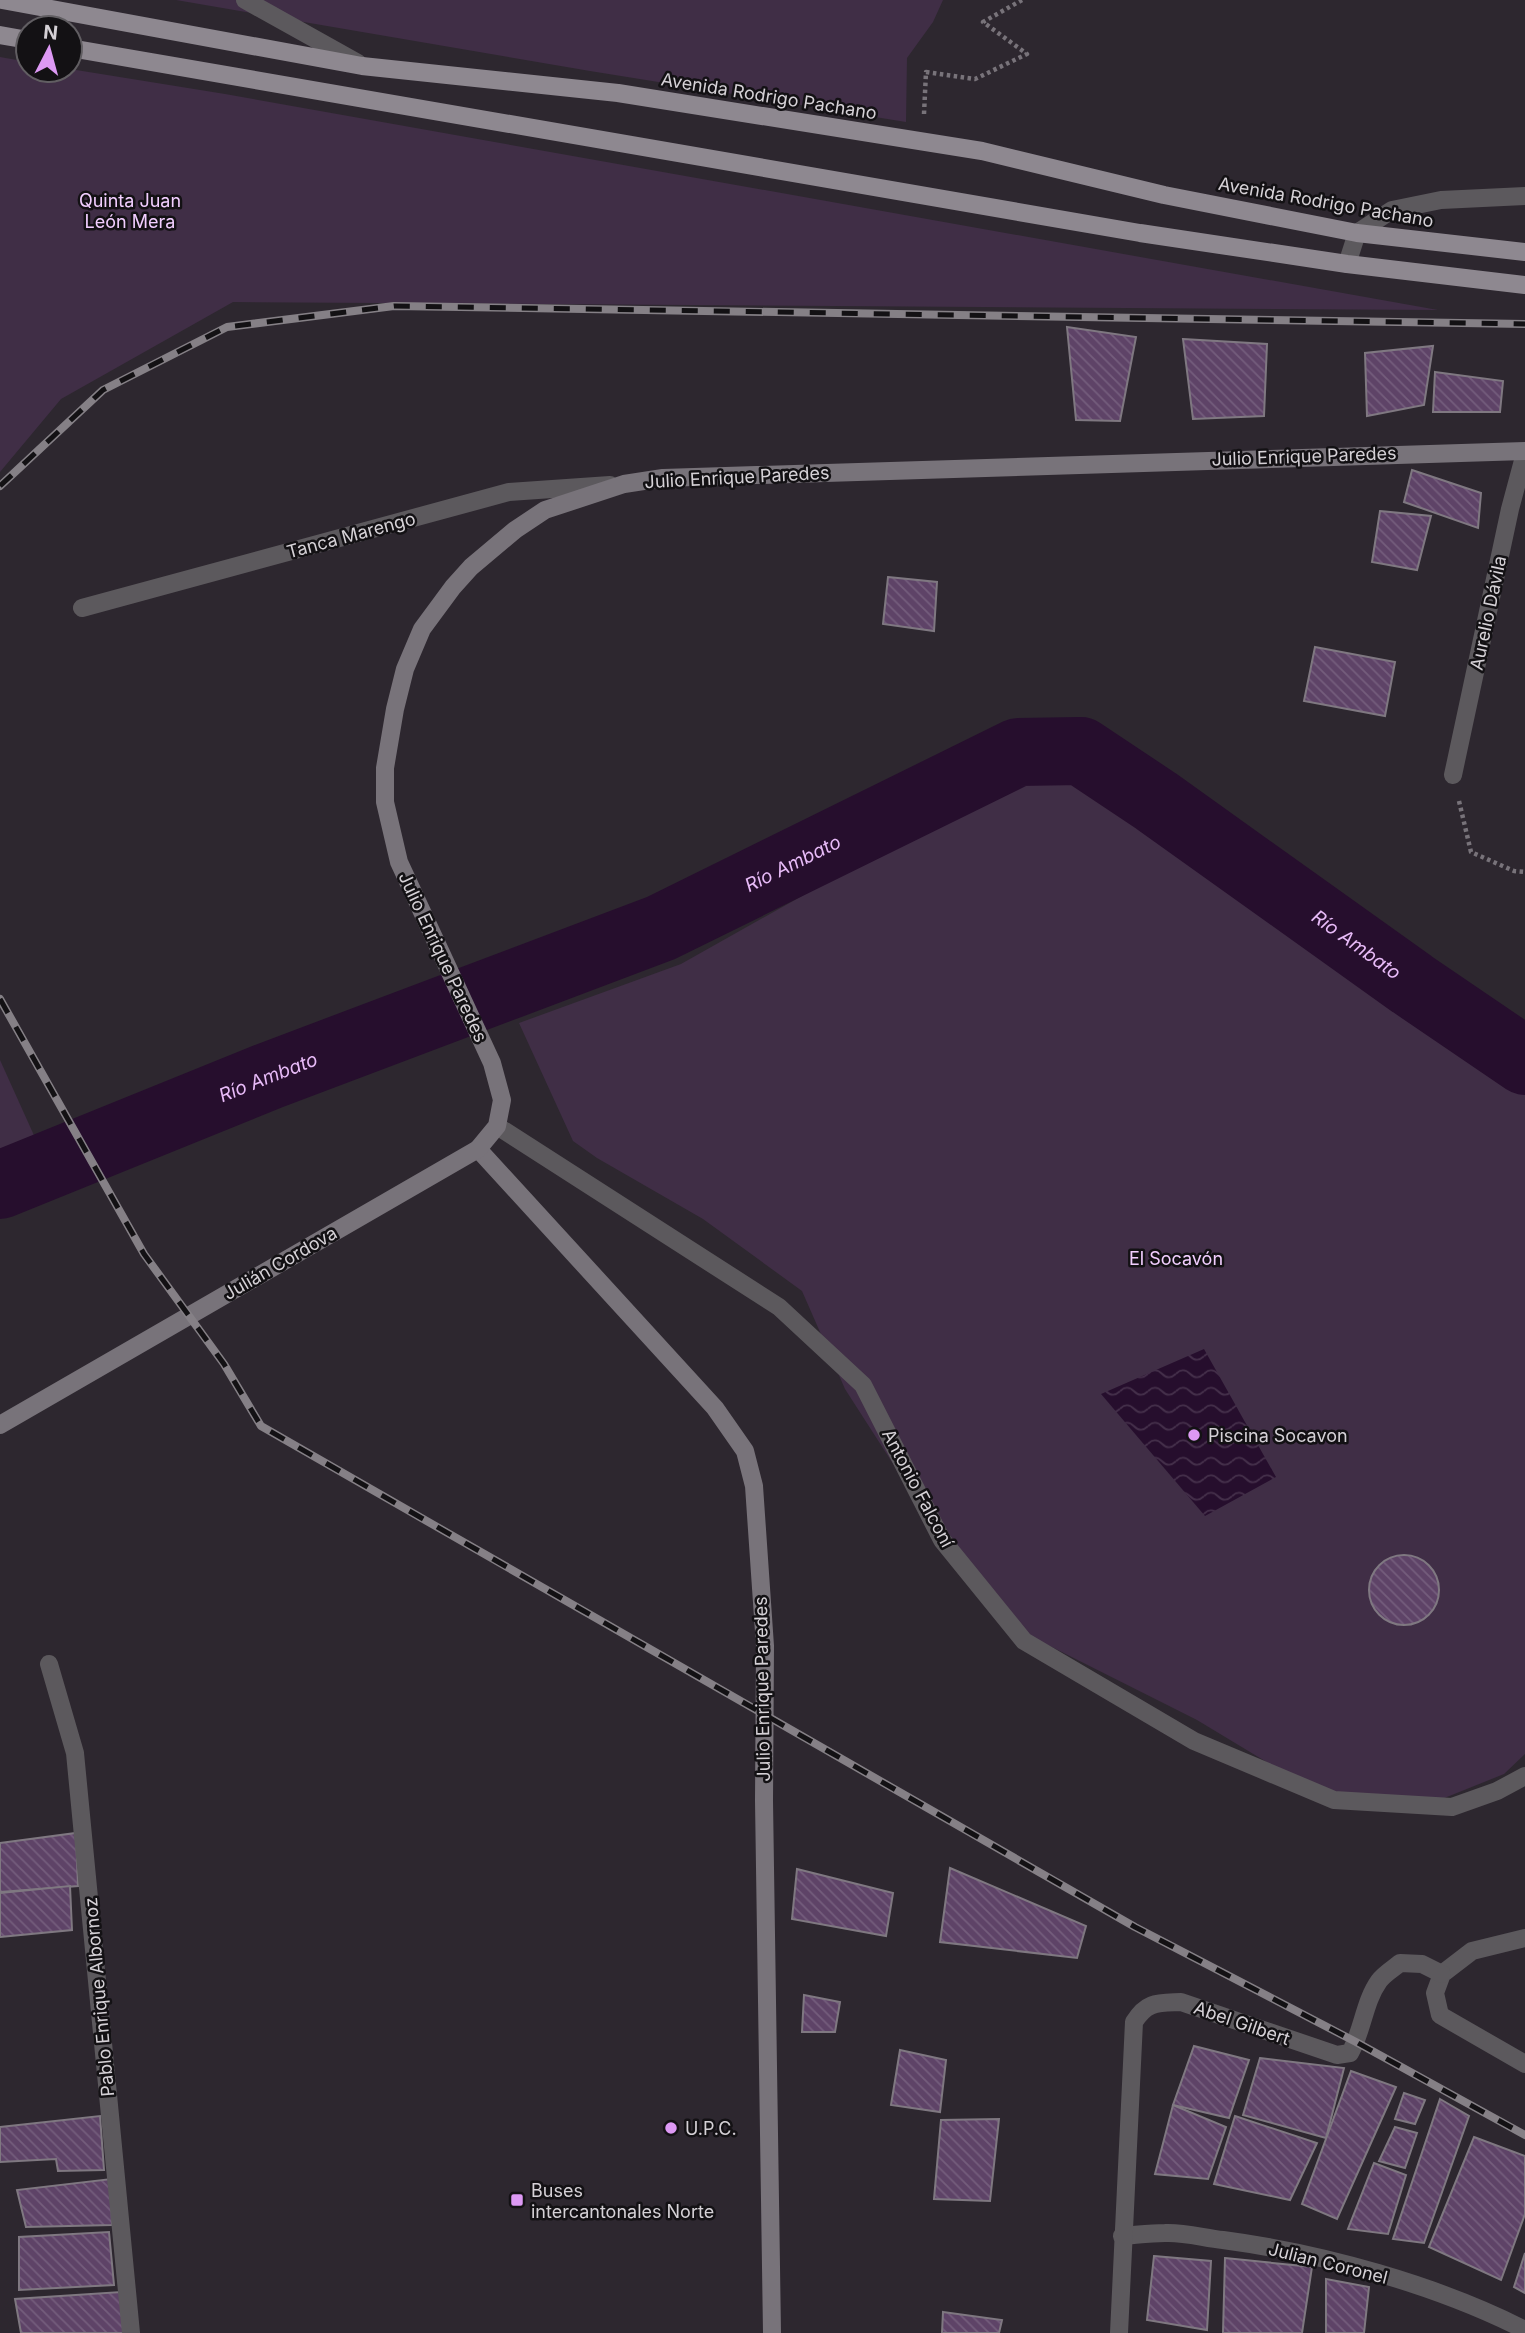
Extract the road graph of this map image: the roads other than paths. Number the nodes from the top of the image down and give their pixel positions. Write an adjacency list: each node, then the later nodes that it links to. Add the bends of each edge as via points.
1 (2, 0): 4 (main road, Avenida Rodrigo Pachano)
2 (245, 0): 4 (street)
3 (84, 50): 8 (main road, via 1140,233)
4 (362, 66): 6 (main road, Avenida Rodrigo Pachano, via 618,93 982,151 1164,195)
5 (1525, 196): 6 (street, via 1441,200 1392,210)
6 (1357, 233): 7 (main road, Avenida Rodrigo Pachano); 8 (street)
7 (1525, 252)
8 (1347, 264): 9 (main road)
9 (1525, 285)
10 (1525, 452): 11 (main road, Julio Enrique Paredes, via 727,474); 13 (street, Aurelio Dávila)
11 (624, 484): 12 (street, Tanca Marengo, via 509,492); 14 (main road, Julio Enrique Paredes, via 545,510 471,567 422,629 395,709 385,768 385,802 399,862 492,1063 502,1100)
12 (82, 608)
13 (1453, 775)
14 (497, 1126): 15 (main road, Julián Cordova); 18 (street, Antonio Falconí, via 779,1307 863,1385 942,1540 1024,1641 1194,1741 1334,1800 1452,1807)
15 (478, 1149): 16 (main road, Julián Cordova); 26 (main road, Julio Enrique Paredes, via 715,1408 745,1451 754,1486 765,1646)
16 (0, 1426)
17 (49, 1664): 25 (street, Pablo Enrique Albornoz, via 75,1753)
18 (1525, 1776)
19 (1525, 1938): 20 (street, via 1472,1951)
20 (1443, 1974): 21 (street, via 1435,1993 1440,2015); 22 (street, Abel Gilbert, via 1422,1964 1400,1963 1379,1980 1350,2053 1337,2055 1181,2002 1142,2009 1134,2022)
21 (1525, 2064)
22 (1122, 2236): 23 (street, Julian Coronel, via 1167,2233 1259,2245 1417,2287); 27 (street, Abel Gilbert)
23 (1500, 2325): 24 (street, Julian Coronel)
24 (1525, 2330)
25 (131, 2333)
26 (772, 2333)
27 (1119, 2333)

